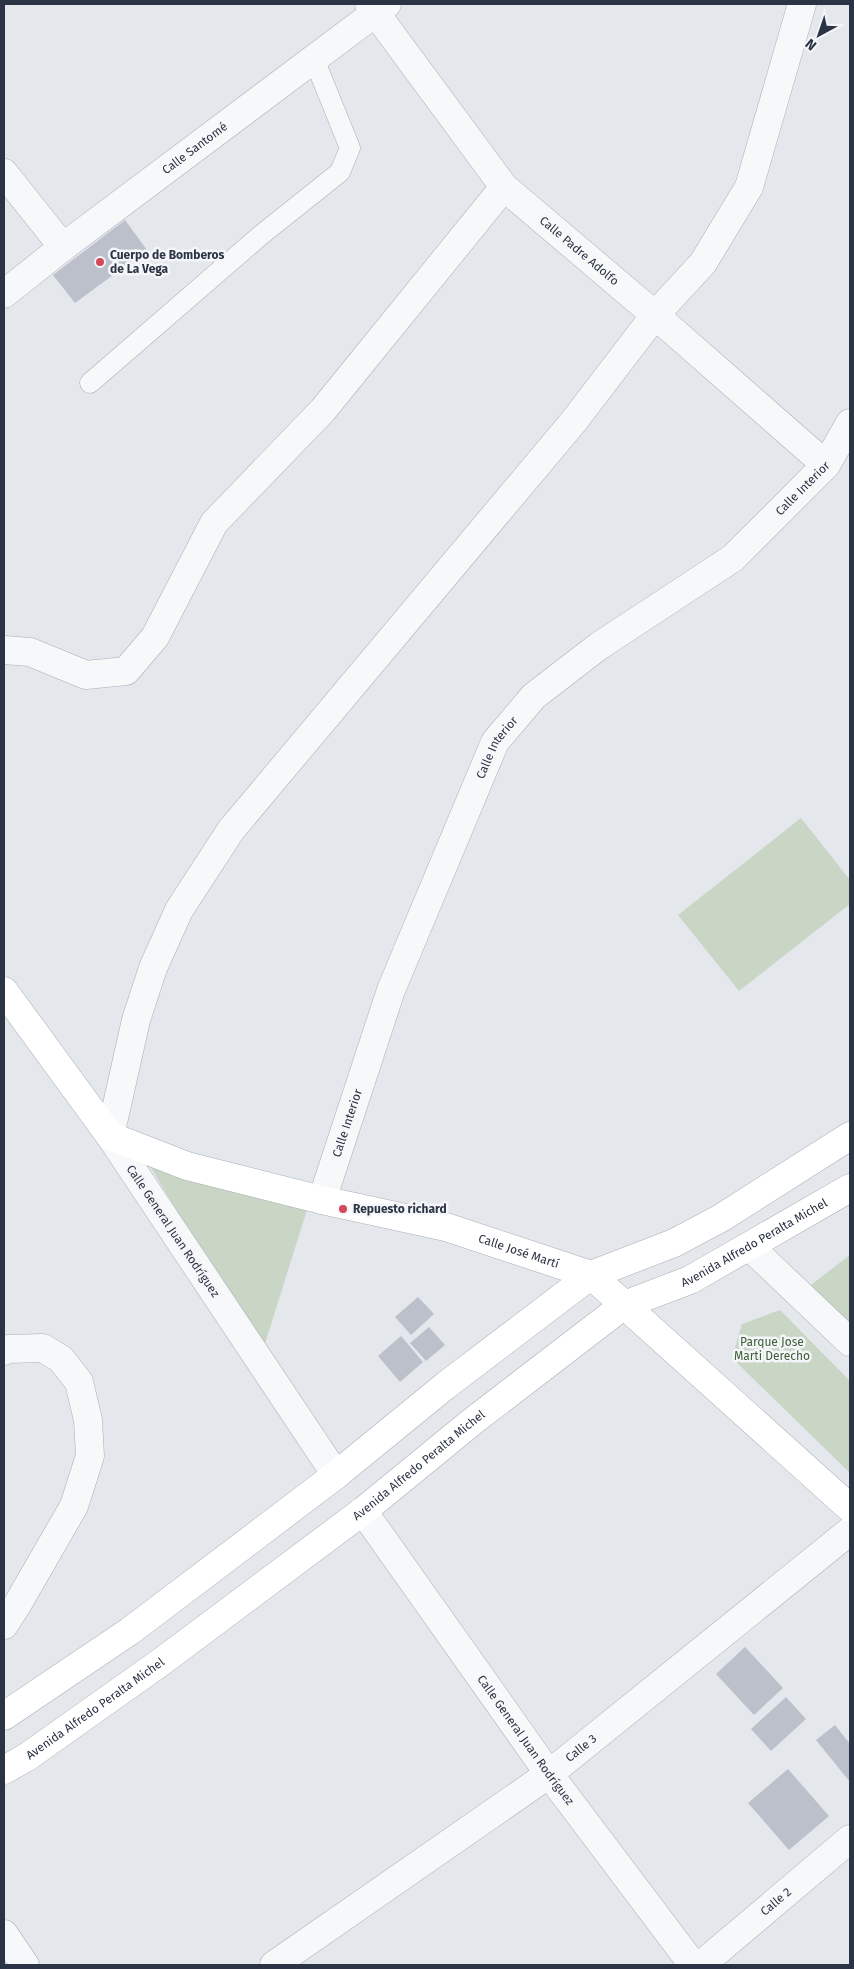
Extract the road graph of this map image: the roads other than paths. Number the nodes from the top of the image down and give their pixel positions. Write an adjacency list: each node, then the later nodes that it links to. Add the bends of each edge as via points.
1 (802, 4): 8 (street, via 749,187 703,263)
2 (377, 7): 3 (street, Calle Santomé); 5 (street, Calle Padre Adolfo)
3 (314, 59): 6 (street, Calle Santomé); 9 (lane, via 350,148 340,172 261,235)
4 (4, 173): 6 (street)
5 (504, 187): 8 (street, Calle Padre Adolfo); 12 (street, via 323,410 214,523 155,637 126,671 86,675 30,652)
6 (63, 247): 7 (street, Calle Santomé)
7 (4, 294)
8 (655, 315): 11 (street, Calle Padre Adolfo); 14 (street, via 574,421 226,838 179,910 153,968 136,1020)
9 (90, 383)
10 (850, 423): 11 (street, Calle Interior)
11 (826, 465): 17 (street, Calle Interior, via 733,558 599,646 534,696 495,742 392,990)
12 (4, 650)
13 (4, 992): 14 (main road, Calle General Juan Rodríguez)
14 (110, 1136): 17 (main road, Calle José Martí, via 187,1166); 23 (street, Calle General Juan Rodríguez)
15 (850, 1136): 19 (main road, via 721,1218 674,1243)
16 (850, 1188): 18 (main road, Avenida Alfredo Peralta Michel)
17 (322, 1200): 19 (main road, Calle José Martí, via 446,1227)
18 (750, 1248): 20 (main road, Avenida Alfredo Peralta Michel, via 690,1280); 21 (street)
19 (591, 1275): 20 (main road, Calle José Martí); 23 (main road, via 445,1386)
20 (624, 1305): 24 (main road, Calle José Martí); 25 (main road, Avenida Alfredo Peralta Michel)
21 (850, 1342)
22 (4, 1351): 27 (street, via 43,1348 62,1359 79,1382 88,1420 90,1456 74,1506)
23 (336, 1475): 28 (main road, via 130,1631)
24 (850, 1508)
25 (363, 1511): 29 (main road, Avenida Alfredo Peralta Michel, via 161,1662); 30 (street, Calle General Juan Rodríguez)
26 (850, 1531): 30 (street, Calle 3)
27 (4, 1625)
28 (4, 1716)
29 (4, 1770)
30 (550, 1774): 34 (street, Calle 3); 35 (street, Calle General Juan Rodríguez)
31 (850, 1839): 36 (street, Calle 2)
32 (4, 1934): 33 (street)
33 (25, 1965)
34 (274, 1965)
35 (693, 1965)
36 (701, 1965)

